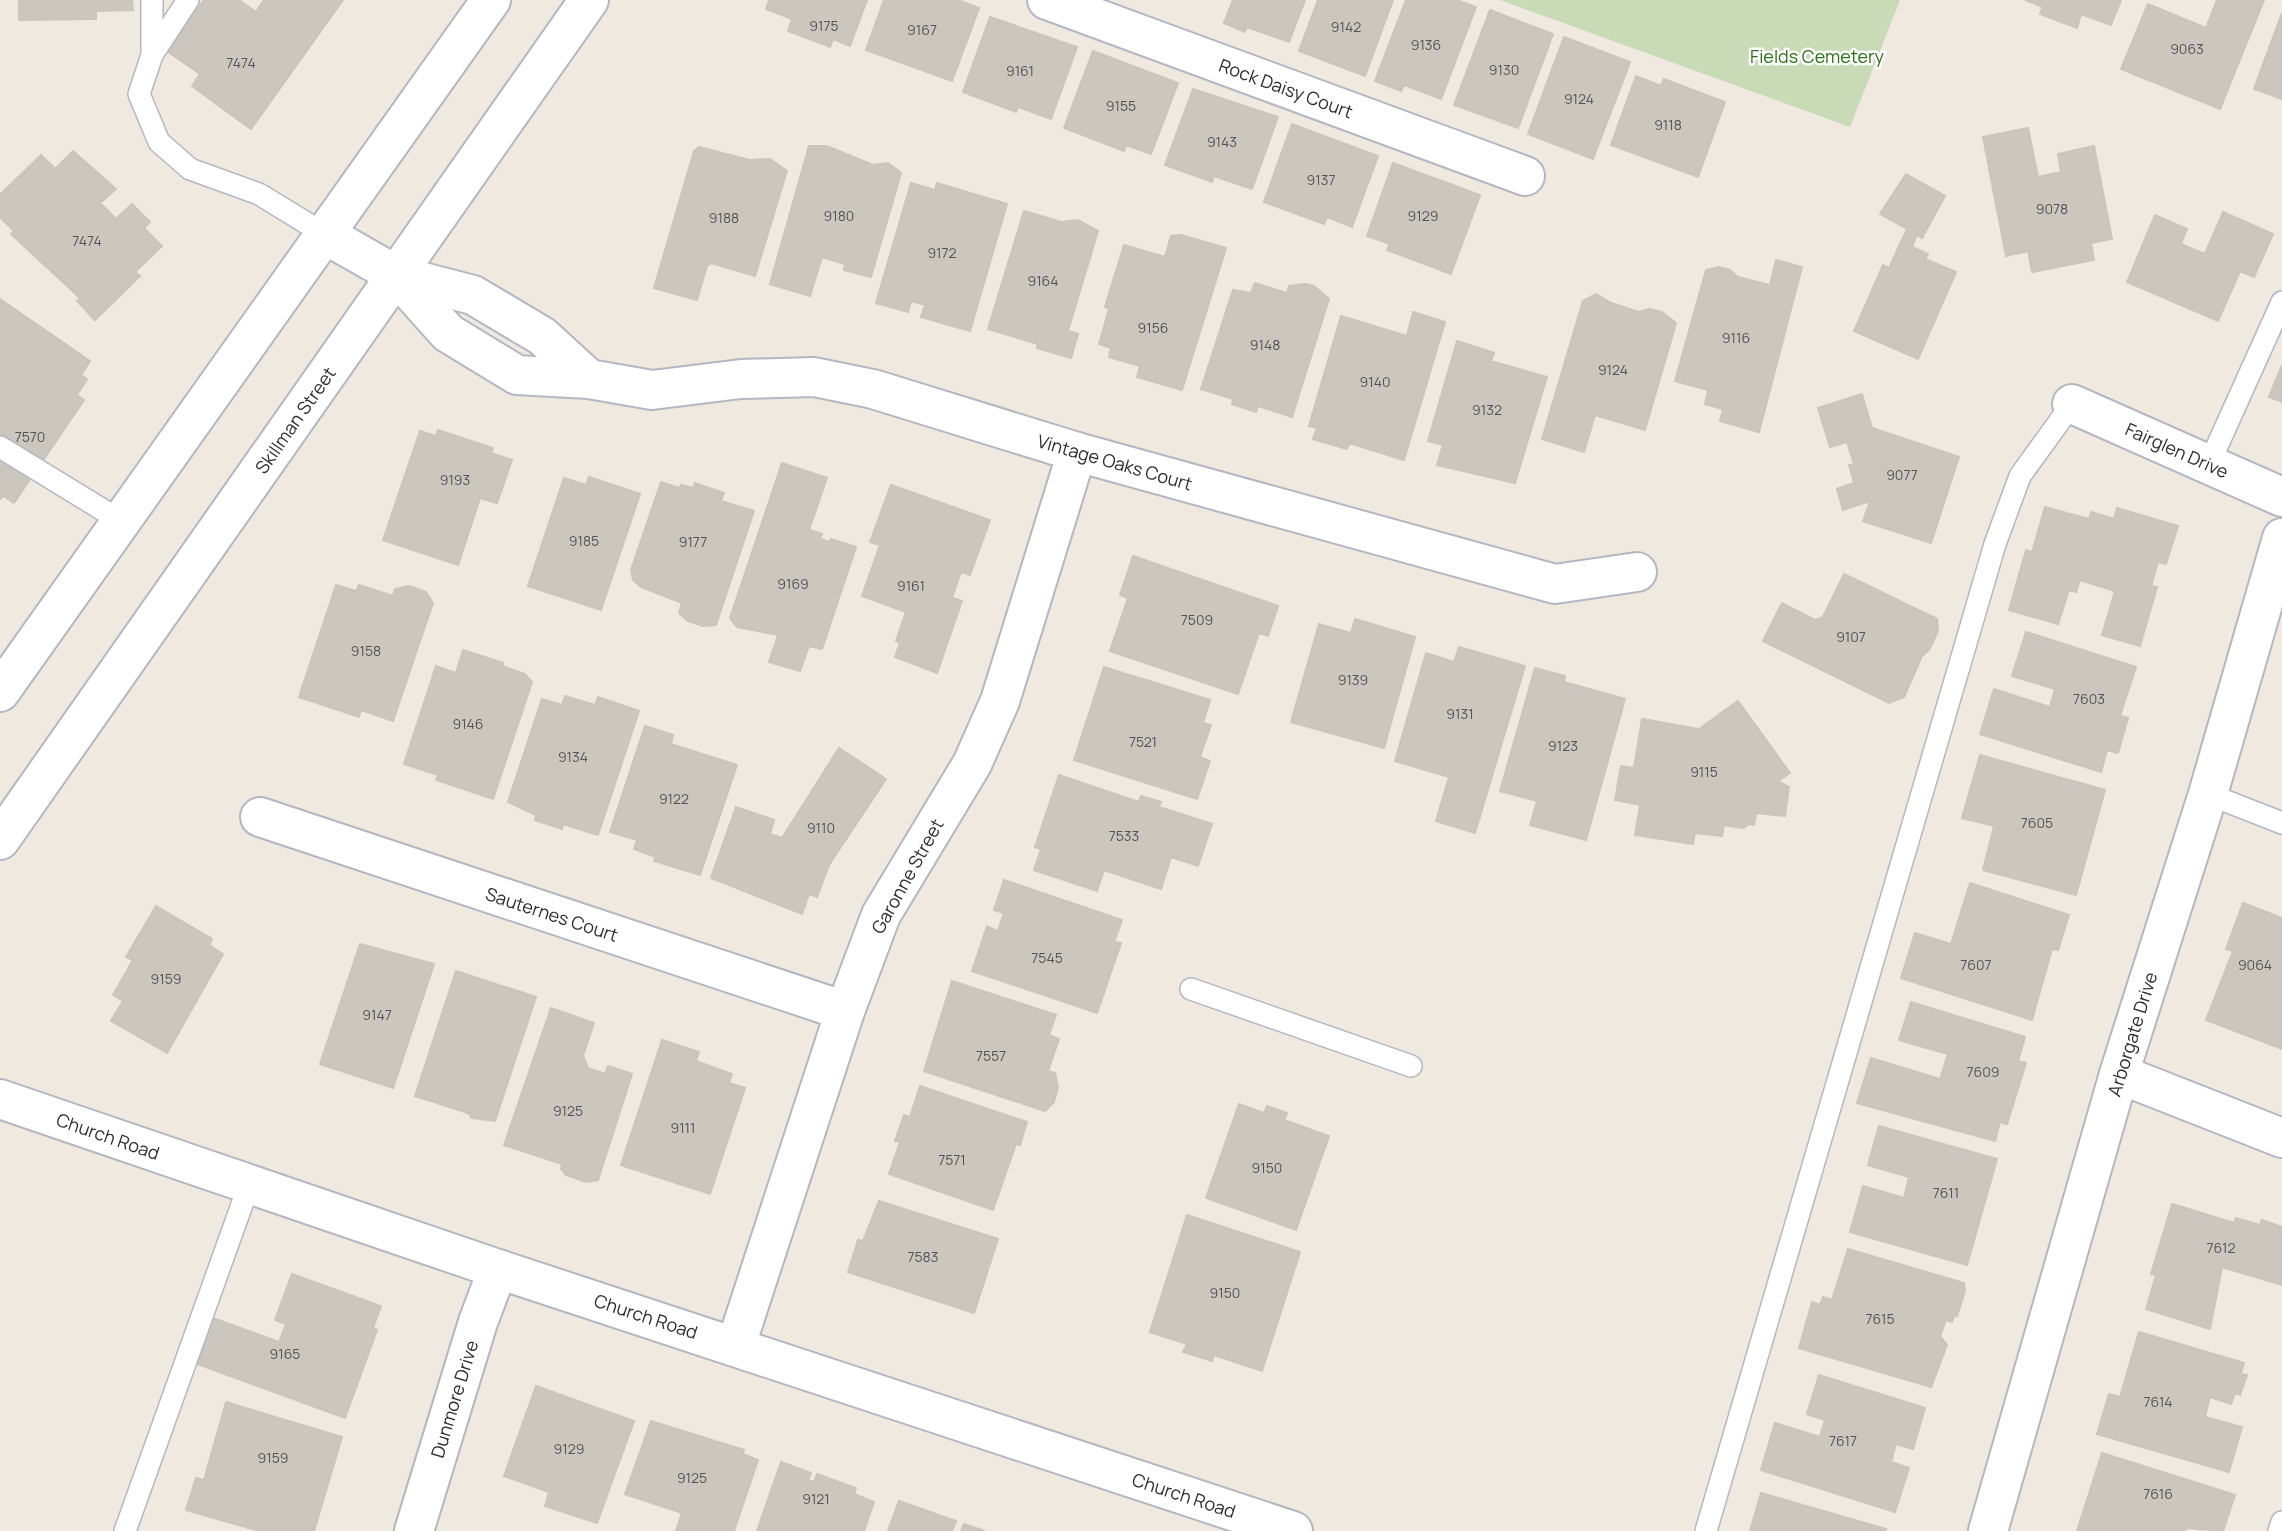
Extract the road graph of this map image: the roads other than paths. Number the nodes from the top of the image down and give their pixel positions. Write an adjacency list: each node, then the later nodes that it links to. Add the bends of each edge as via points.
1 (152, 0): 6 (lane)
2 (188, 0): 6 (lane)
3 (491, 0): 8 (street)
4 (589, 0): 9 (street, Skillman Street)
5 (1047, 0): 7 (street, Rock Daisy Court)
6 (152, 55): 8 (lane, via 139,94 159,142 190,169 259,194)
7 (1525, 176)
8 (326, 235): 9 (street, Vintage Oaks Court); 16 (street)
9 (396, 275): 13 (street, Vintage Oaks Court, via 473,295 542,336 589,379 652,390 741,379 814,377 873,389); 23 (street, Skillman Street)
10 (2282, 302): 14 (lane)
11 (2072, 404): 14 (street, Fairglen Drive); 37 (lane, via 2020,476 1995,544)
12 (0, 447): 16 (lane)
13 (1077, 452): 18 (street, Vintage Oaks Court, via 1555,584); 25 (street, Garonne Street, via 1000,701 972,764 881,915)
14 (2209, 464): 15 (street, Fairglen Drive)
15 (2282, 497)
16 (121, 520): 19 (street)
17 (2282, 538): 20 (street, Arborgate Drive)
18 (1637, 572)
19 (0, 692)
20 (2207, 794): 22 (lane); 27 (street, Arborgate Drive)
21 (260, 817): 25 (street, Sauternes Court)
22 (2282, 822)
23 (0, 840)
24 (1191, 989): 26 (lane)
25 (845, 1011): 32 (street, Garonne Street)
26 (1411, 1066)
27 (2119, 1074): 29 (street); 38 (street, Arborgate Drive)
28 (0, 1099): 30 (street, Church Road)
29 (2282, 1138)
30 (249, 1185): 31 (street, Church Road); 34 (lane)
31 (498, 1269): 32 (street, Church Road); 35 (street, Dunmore Drive)
32 (736, 1345): 36 (street, Church Road)
33 (2282, 1522): 39 (lane)
34 (125, 1531)
35 (414, 1531)
36 (1293, 1531)
37 (1706, 1531)
38 (1988, 1531)
39 (2279, 1531)

